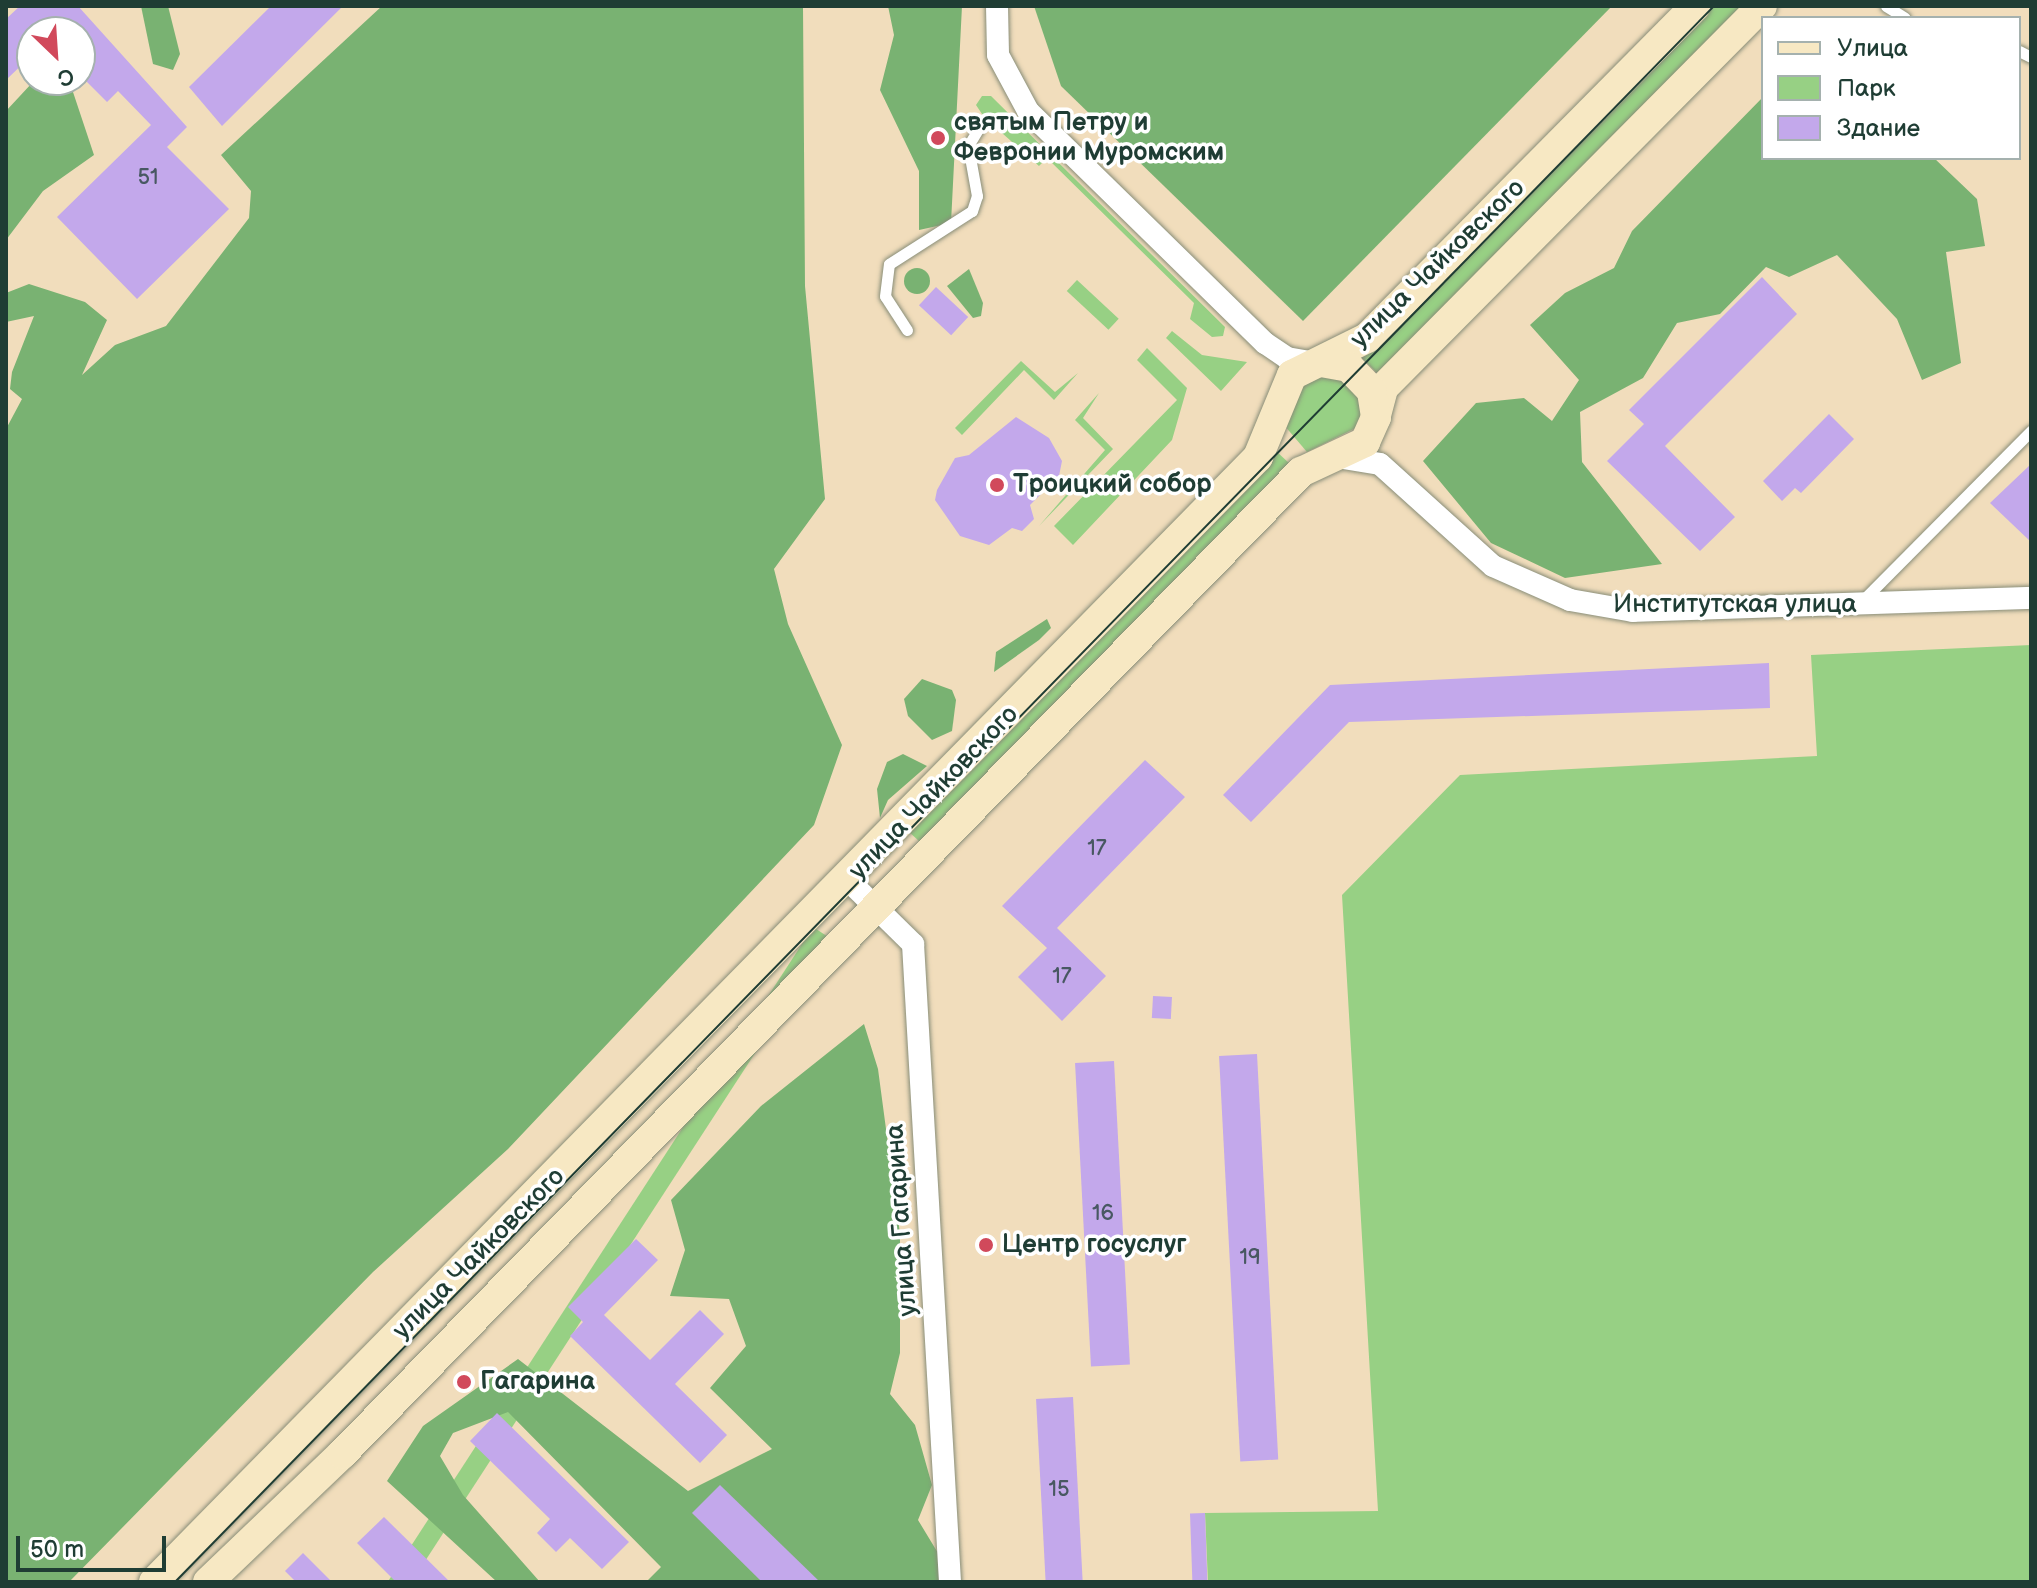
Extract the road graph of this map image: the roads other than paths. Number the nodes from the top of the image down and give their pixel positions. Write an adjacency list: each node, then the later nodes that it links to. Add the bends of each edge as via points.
1 (997, 6): 6 (street, via 998,55 1028,111)
2 (1696, 6): 7 (main road, улица Чайковского, via 1367,338)
3 (1762, 6): 9 (main road, via 1383,388)
4 (980, 126): 5 (lane, via 968,146 977,189 972,211 889,264 885,296)
5 (907, 330)
6 (1265, 343): 7 (street, via 1287,358); 8 (street)
7 (1319, 362): 8 (main road, улица Чайковского, via 1292,375); 9 (main road, via 1355,370)
8 (1278, 402): 11 (main road, via 1292,448); 15 (main road, улица Чайковского, via 1258,457)
9 (1375, 407): 11 (main road, via 1365,442); 12 (street, via 1378,445)
10 (2031, 431): 14 (lane, via 1875,580)
11 (1324, 464): 12 (street, Институтская улица, via 1366,458); 16 (main road, улица Чайковского)
12 (1394, 474): 14 (street, Институтская улица, via 1493,566 1570,600 1633,611)
13 (2031, 598): 14 (street, Институтская улица)
14 (1859, 604)
15 (849, 881): 16 (street, улица Гагарина); 17 (main road, улица Чайковского)
16 (877, 907): 18 (main road, улица Чайковского); 19 (street, улица Гагарина, via 913,944)
17 (154, 1582)
18 (208, 1582)
19 (950, 1582)

